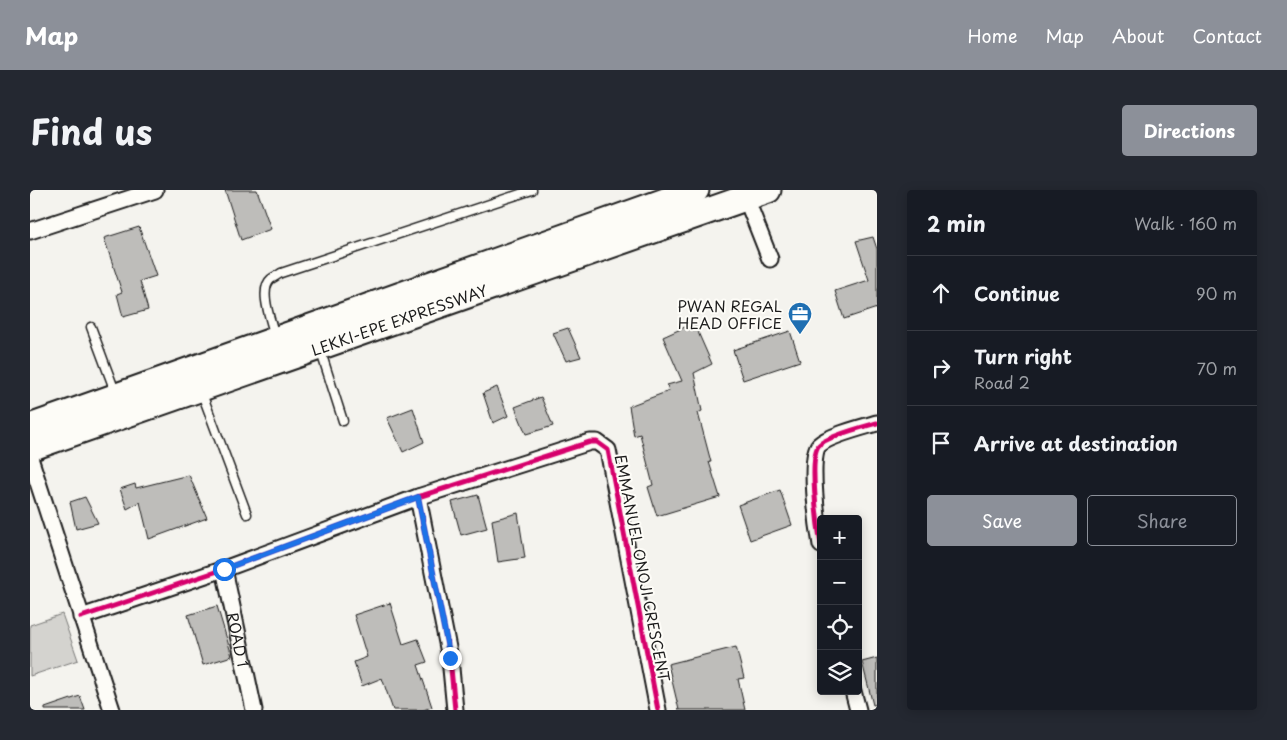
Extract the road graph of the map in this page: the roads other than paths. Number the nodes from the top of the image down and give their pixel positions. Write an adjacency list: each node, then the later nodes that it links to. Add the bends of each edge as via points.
1 (155, 190): 6 (street)
2 (532, 190): 9 (lane, via 281,273 270,280 265,296)
3 (696, 190): 5 (highway, LEKKI-EPE EXPRESSWAY)
4 (757, 194): 7 (street); 10 (highway, LEKKI-EPE EXPRESSWAY)
5 (647, 198): 9 (highway, LEKKI-EPE EXPRESSWAY)
6 (30, 231)
7 (770, 259)
8 (91, 327): 12 (lane)
9 (276, 339): 11 (highway, LEKKI-EPE EXPRESSWAY)
10 (320, 347): 11 (highway, LEKKI-EPE EXPRESSWAY); 13 (lane)
11 (214, 377): 12 (highway, LEKKI-EPE EXPRESSWAY); 16 (highway, LEKKI-EPE EXPRESSWAY); 19 (lane)
12 (116, 396): 15 (highway, LEKKI-EPE EXPRESSWAY)
13 (343, 421)
14 (877, 423): 20 (street, via 819,445 814,455)
15 (30, 427)
16 (30, 448)
17 (30, 458): 22 (street)
18 (418, 497): 21 (street, EMMANUEL ONOJI CRESCENT); 26 (street, via 450,658); 27 (street, EMMANUEL ONOJI CRESCENT, via 590,442 603,445 608,450)
19 (247, 514)
20 (818, 515)
21 (224, 569): 22 (street, EMMANUEL ONOJI CRESCENT); 25 (street, ROAD 1)
22 (81, 617): 24 (street)
23 (854, 695): 28 (street)
24 (112, 710)
25 (254, 710)
26 (455, 710)
27 (658, 710)
28 (858, 710)

